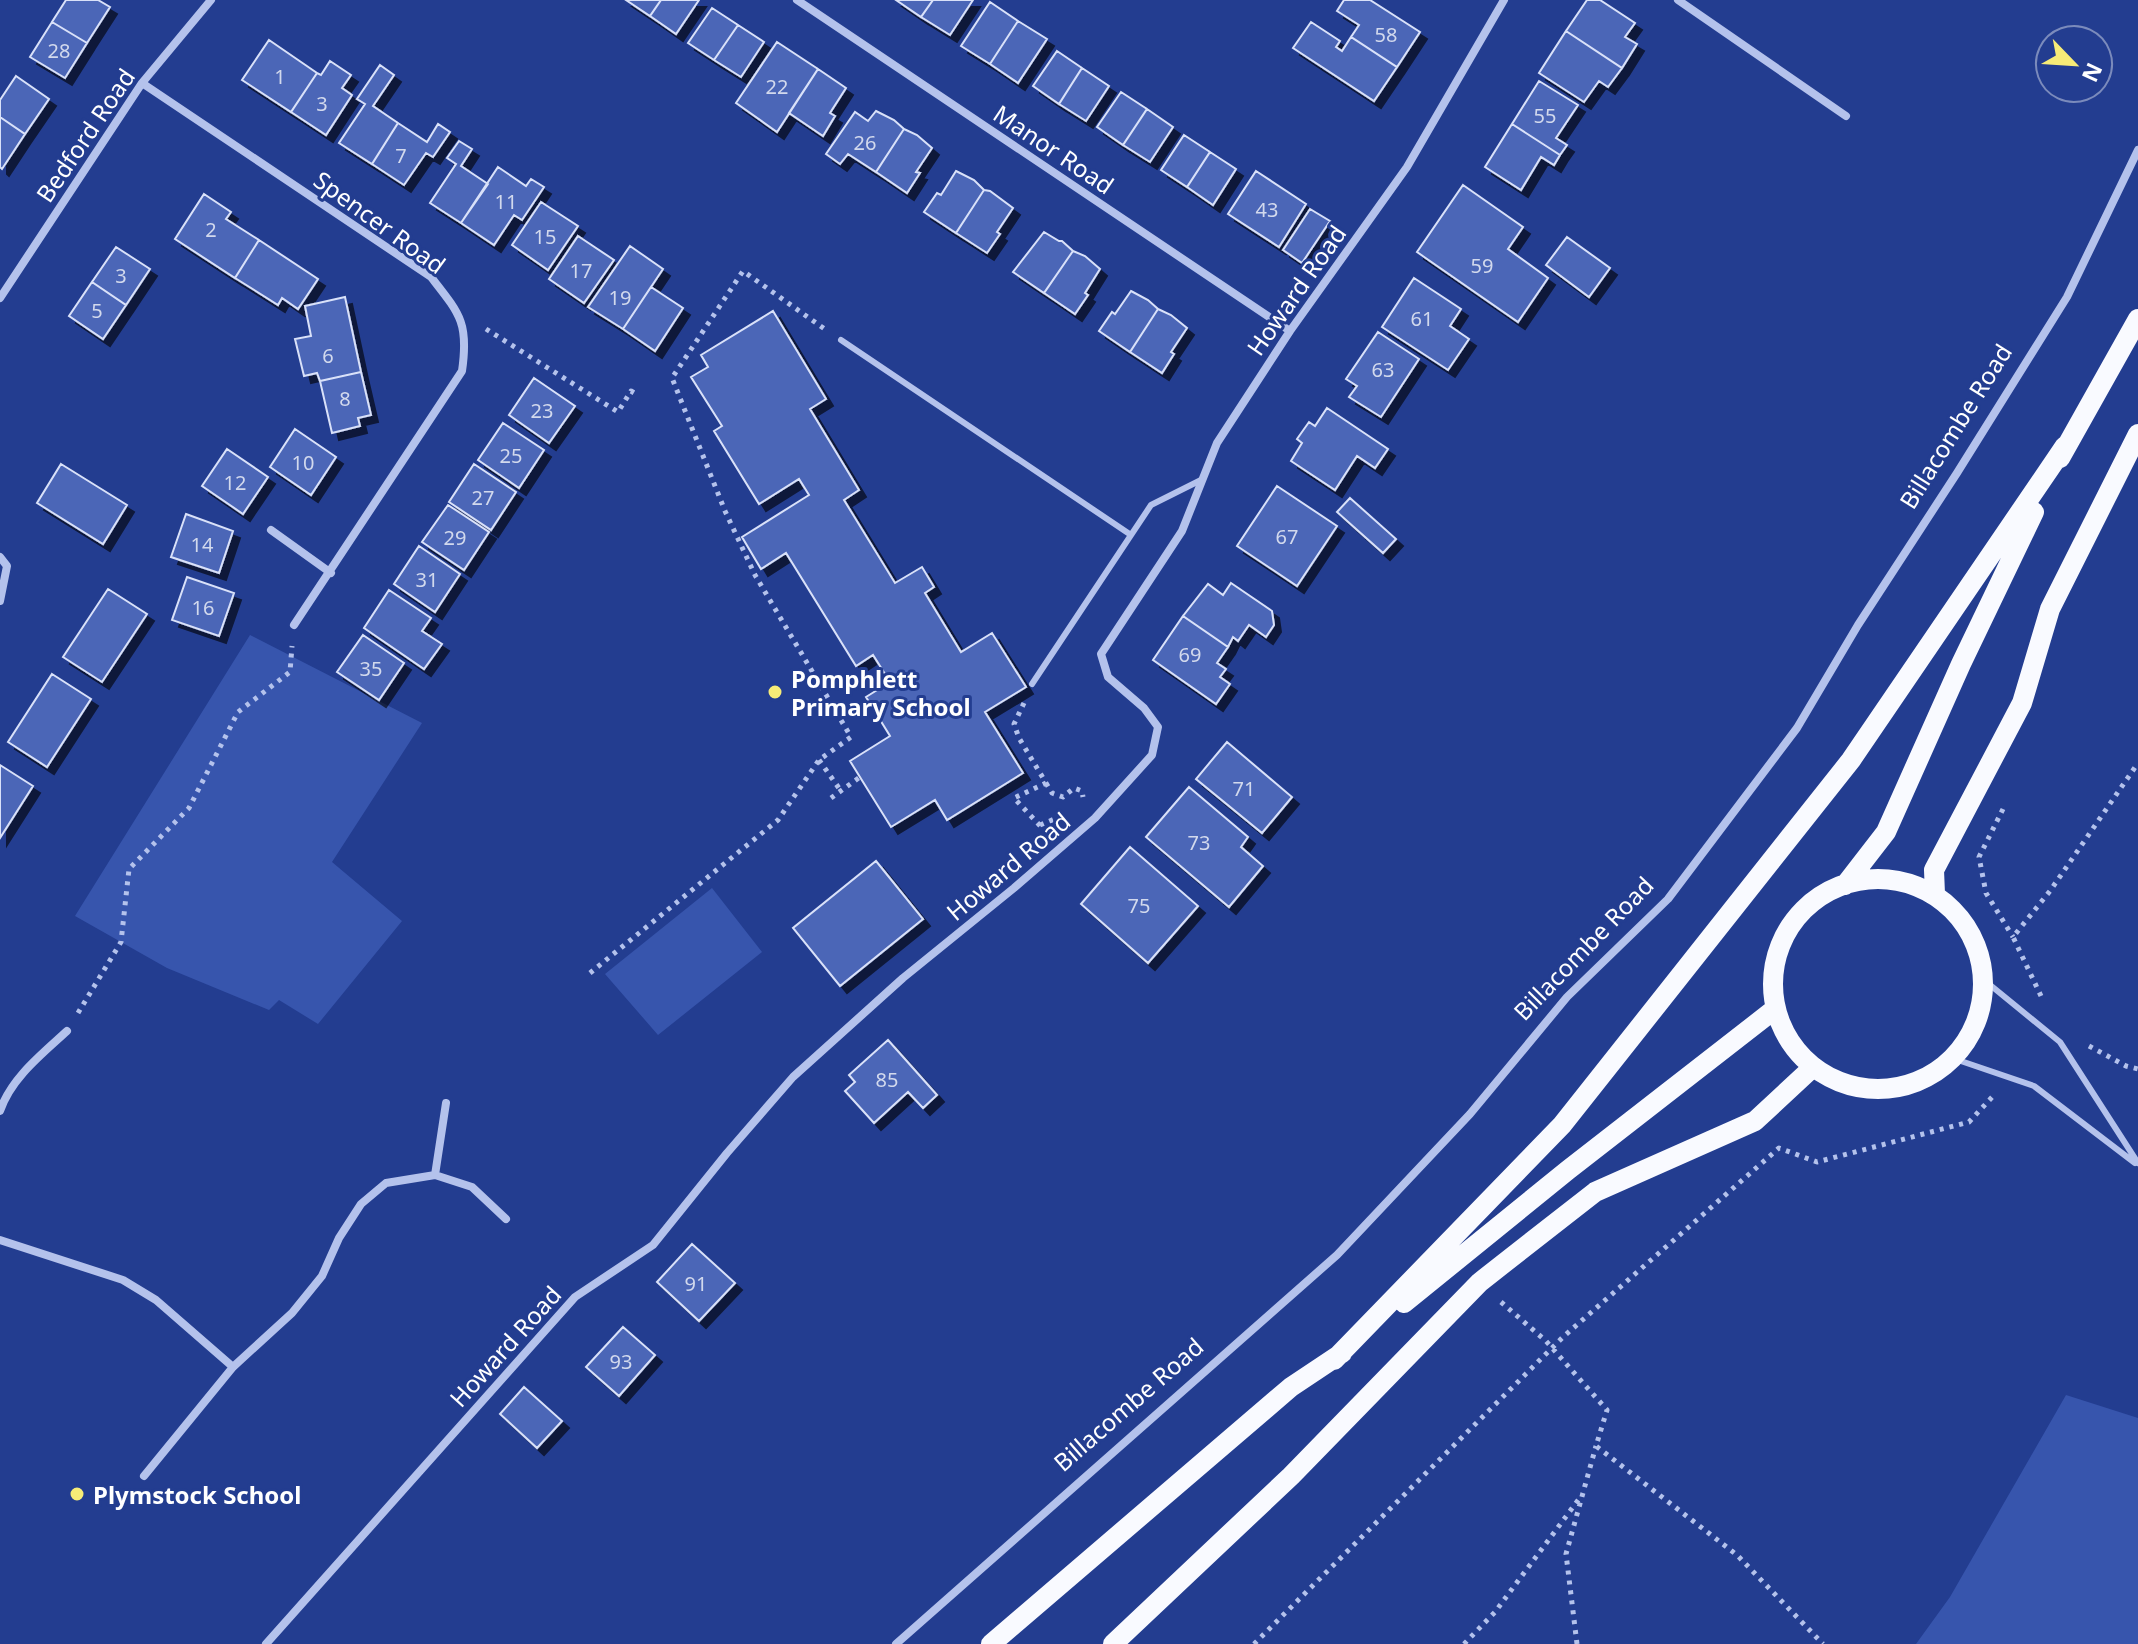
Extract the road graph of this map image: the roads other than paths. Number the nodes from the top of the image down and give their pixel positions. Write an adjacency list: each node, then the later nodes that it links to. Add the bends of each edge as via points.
1 (211, 0): 5 (street, Bedford Road)
2 (797, 0): 10 (street, Manor Road)
3 (1504, 0): 10 (street, Howard Road, via 1407,167)
4 (1678, 0): 6 (street)
5 (142, 83): 8 (street, Bedford Road); 18 (street, Spencer Road, via 431,277 458,311 466,342 462,371)
6 (1846, 116)
7 (2138, 150): 40 (street, Billacombe Road, via 2067,297 1797,728 1668,899 1567,997 1470,1114 1337,1255)
8 (0, 298)
9 (2138, 319): 13 (main road)
10 (1290, 331): 14 (street, Howard Road, via 1217,443)
11 (841, 340): 16 (lane)
12 (2138, 434): 23 (main road, via 2050,609 2022,703 1934,870)
13 (2065, 446): 22 (main road, via 1886,832); 36 (main road, via 1851,760 1562,1125)
14 (1203, 479): 16 (lane, via 1151,505); 39 (street, Howard Road, via 1182,531 1101,654 1108,677 1158,727 1152,755 1095,818 793,1077 653,1245 575,1297)
15 (271, 530): 18 (street)
16 (1131, 535): 21 (lane)
17 (0, 557): 19 (street, via 7,566)
18 (331, 573): 20 (street, Spencer Road)
19 (0, 601)
20 (294, 625)
21 (1032, 684)
22 (1845, 885): 23 (main road, via 1867,879 1902,881); 25 (main road, via 1803,909 1783,939 1773,973)
23 (1935, 894): 24 (main road, via 1961,917 1978,947)
24 (1984, 980): 27 (main road, via 1980,1015); 32 (lane, via 2060,1042)
25 (1775, 1009): 28 (main road, via 1789,1042); 36 (main road)
26 (67, 1031): 29 (street)
27 (1952, 1058): 28 (main road, via 1911,1086 1876,1090 1843,1084); 32 (lane, via 2034,1086)
28 (1811, 1069): 42 (main road, via 1755,1121 1595,1192 1480,1282 1291,1476)
29 (2, 1100): 31 (street)
30 (446, 1103): 33 (street)
31 (0, 1111)
32 (2138, 1164)
33 (435, 1175): 34 (street, via 472,1187); 37 (street, via 386,1183 361,1204 322,1276 292,1313)
34 (506, 1219)
35 (0, 1240): 37 (street, via 123,1280 156,1300)
36 (1334, 1360): 41 (main road, via 1291,1387)
37 (233, 1367): 38 (street)
38 (144, 1476)
39 (266, 1644)
40 (896, 1644)
41 (991, 1644)
42 (1113, 1644)

